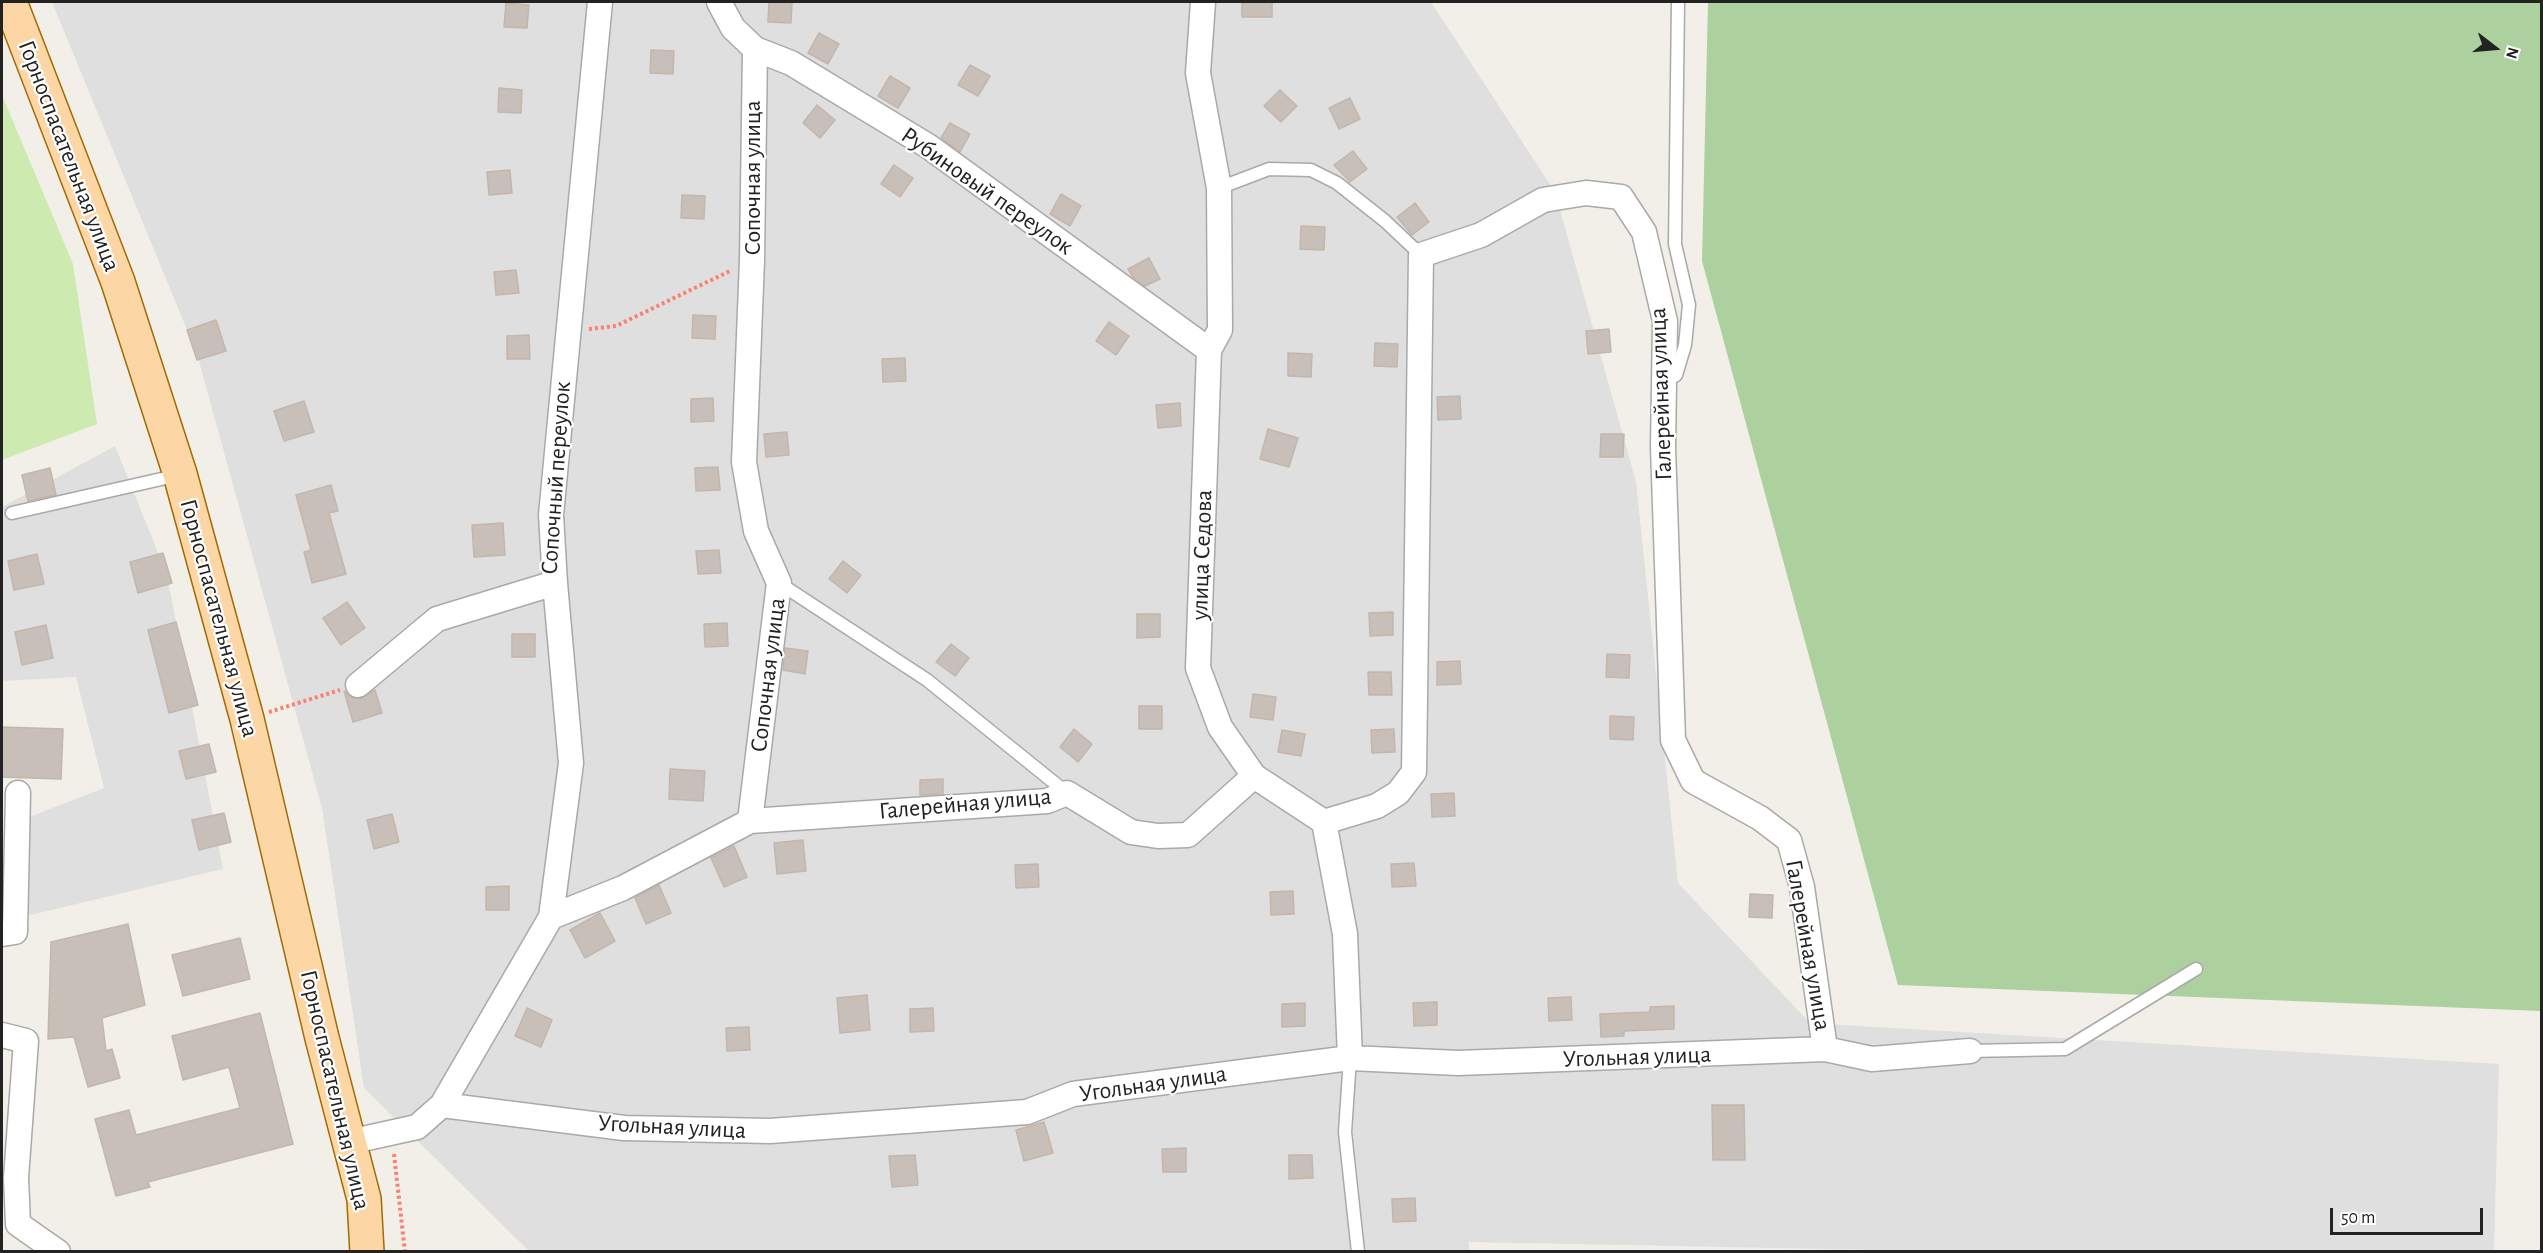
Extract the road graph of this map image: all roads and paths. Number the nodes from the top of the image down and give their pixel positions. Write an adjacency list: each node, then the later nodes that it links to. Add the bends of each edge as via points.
1 (10, 2): 13 (main road, Горноспасательная улица, via 118,282)
2 (600, 2): 10 (street, Сопочный переулок)
3 (719, 2): 6 (street, via 733,28)
4 (1203, 2): 7 (street, улица Седова, via 1198,73)
5 (1678, 2): 12 (lane, via 1676,244 1689,305 1685,345 1676,375)
6 (755, 49): 9 (street, Сопочная улица); 11 (street, Рубиновый переулок, via 791,63 928,146)
7 (1219, 188): 8 (lane, via 1269,169 1311,170 1337,183); 11 (street, улица Седова, via 1220,330)
8 (1421, 255): 12 (street, Галерейная улица, via 1481,235 1543,200 1586,192 1621,197 1644,232 1665,321); 23 (street, via 1414,772 1398,793 1377,806)
9 (752, 260): 10 (path, via 616,326); 16 (street, Сопочная улица, via 744,462 756,531)
10 (567, 330): 15 (street, Сопочный переулок, via 550,515)
11 (1209, 350): 19 (street, улица Седова, via 1198,668 1220,727)
12 (1664, 381): 28 (street, Галерейная улица, via 1673,740 1693,781 1760,818 1789,840 1802,887)
13 (180, 474): 14 (lane); 18 (main road, Горноспасательная улица)
14 (12, 513)
15 (555, 583): 17 (street, Сопочный переулок, via 437,619); 24 (street, via 571,763)
16 (779, 583): 21 (lane, via 927,680); 22 (street, Сопочная улица)
17 (358, 685): 18 (path)
18 (247, 718): 33 (main road, Горноспасательная улица)
19 (1254, 776): 21 (street, Галерейная улица, via 1188,835 1131,832); 23 (street, улица Седова)
20 (18, 793): 25 (street, via 15,932)
21 (1067, 793): 22 (street, Галерейная улица, via 1047,801)
22 (750, 821): 24 (street, via 623,888)
23 (1324, 822): 30 (street, via 1345,934)
24 (551, 917): 31 (street)
25 (2, 934)
26 (2196, 969): 29 (lane, via 2065,1049)
27 (2, 1035): 34 (street, via 26,1041 16,1178 18,1224)
28 (1825, 1049): 29 (street, Угольная улица, via 1872,1059); 30 (street, Угольная улица, via 1458,1063)
29 (1970, 1051)
30 (1350, 1058): 31 (street, Угольная улица, via 1073,1094 1027,1112 770,1131 624,1128); 37 (lane, via 1346,1132)
31 (442, 1105): 32 (street, via 417,1127)
32 (391, 1133): 33 (street); 36 (path)
33 (349, 1142): 35 (main road, Горноспасательная улица, via 364,1199)
34 (58, 1251)
35 (367, 1251)
36 (405, 1251)
37 (1358, 1251)

